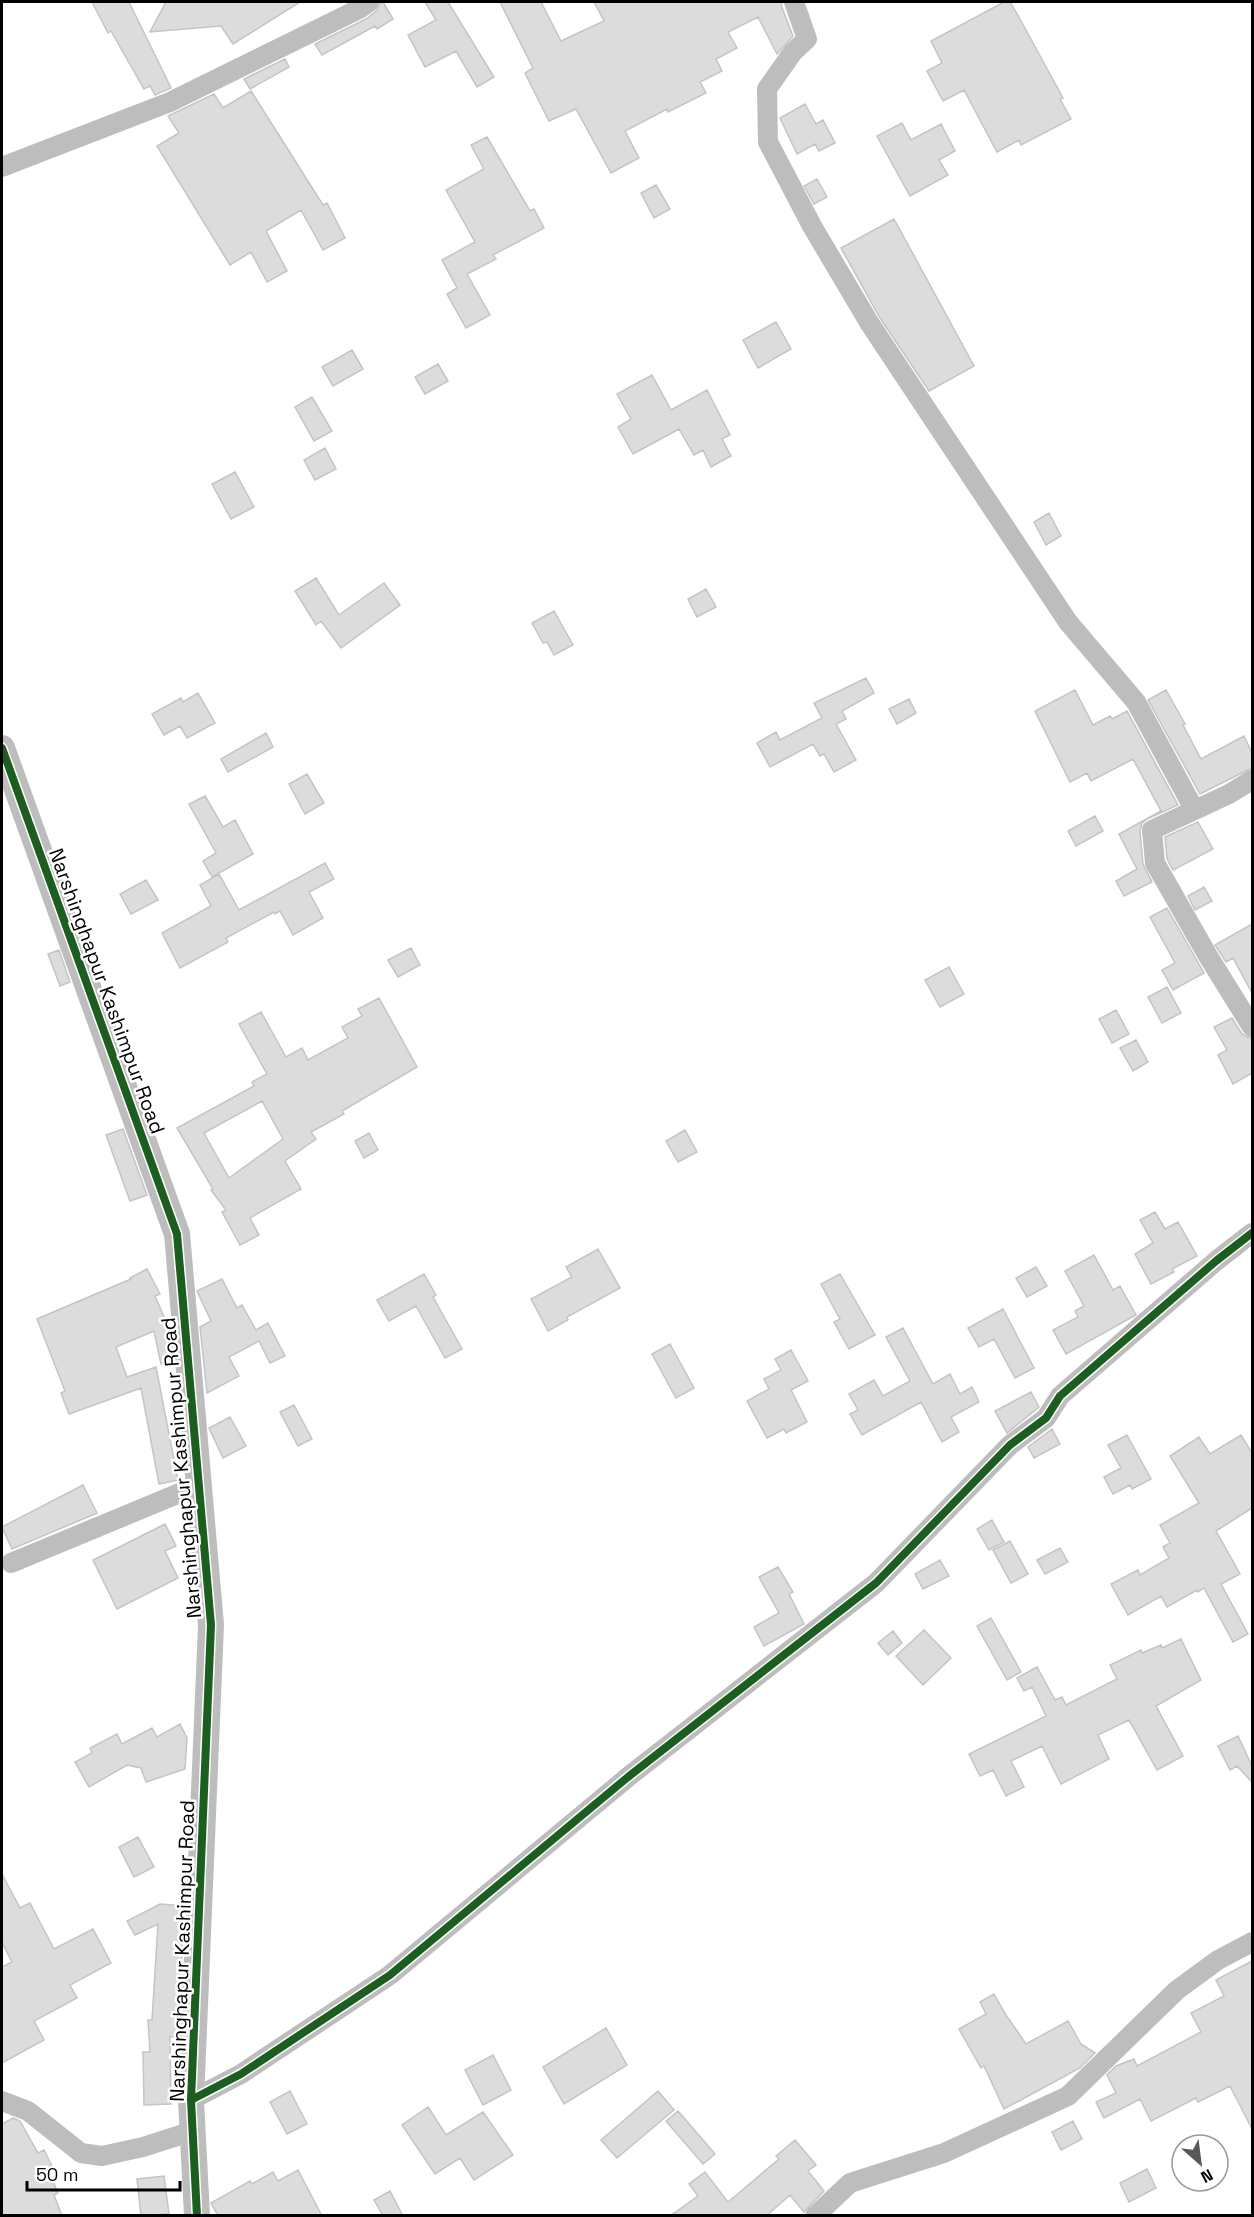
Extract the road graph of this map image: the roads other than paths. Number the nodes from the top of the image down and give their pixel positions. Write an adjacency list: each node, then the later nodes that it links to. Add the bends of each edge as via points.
1 (369, 2): 3 (street, via 170,102)
2 (794, 2): 6 (street, via 807,39 767,89 768,141 870,324 1068,622 1136,702)
3 (2, 167)
4 (2, 748): 9 (street, Narshinghapur Kashimpur Road, via 177,1234)
5 (1252, 780): 6 (street)
6 (1194, 809): 7 (street, via 1152,830 1155,863)
7 (1252, 1027)
8 (1252, 1233): 12 (street, via 1060,1396 1046,1418 1010,1445 876,1583 628,1777 390,1975 241,2074)
9 (199, 1485): 10 (street); 12 (street, Narshinghapur Kashimpur Road, via 211,1625)
10 (11, 1563)
11 (1252, 1942): 16 (street, via 1218,1960 1177,1990 1068,2096 944,2153 850,2183)
12 (191, 2100): 14 (street, Narshinghapur Kashimpur Road)
13 (2, 2101): 14 (street, via 28,2111 81,2153 102,2156)
14 (193, 2131): 15 (street, Narshinghapur Kashimpur Road)
15 (197, 2216)
16 (815, 2216)

